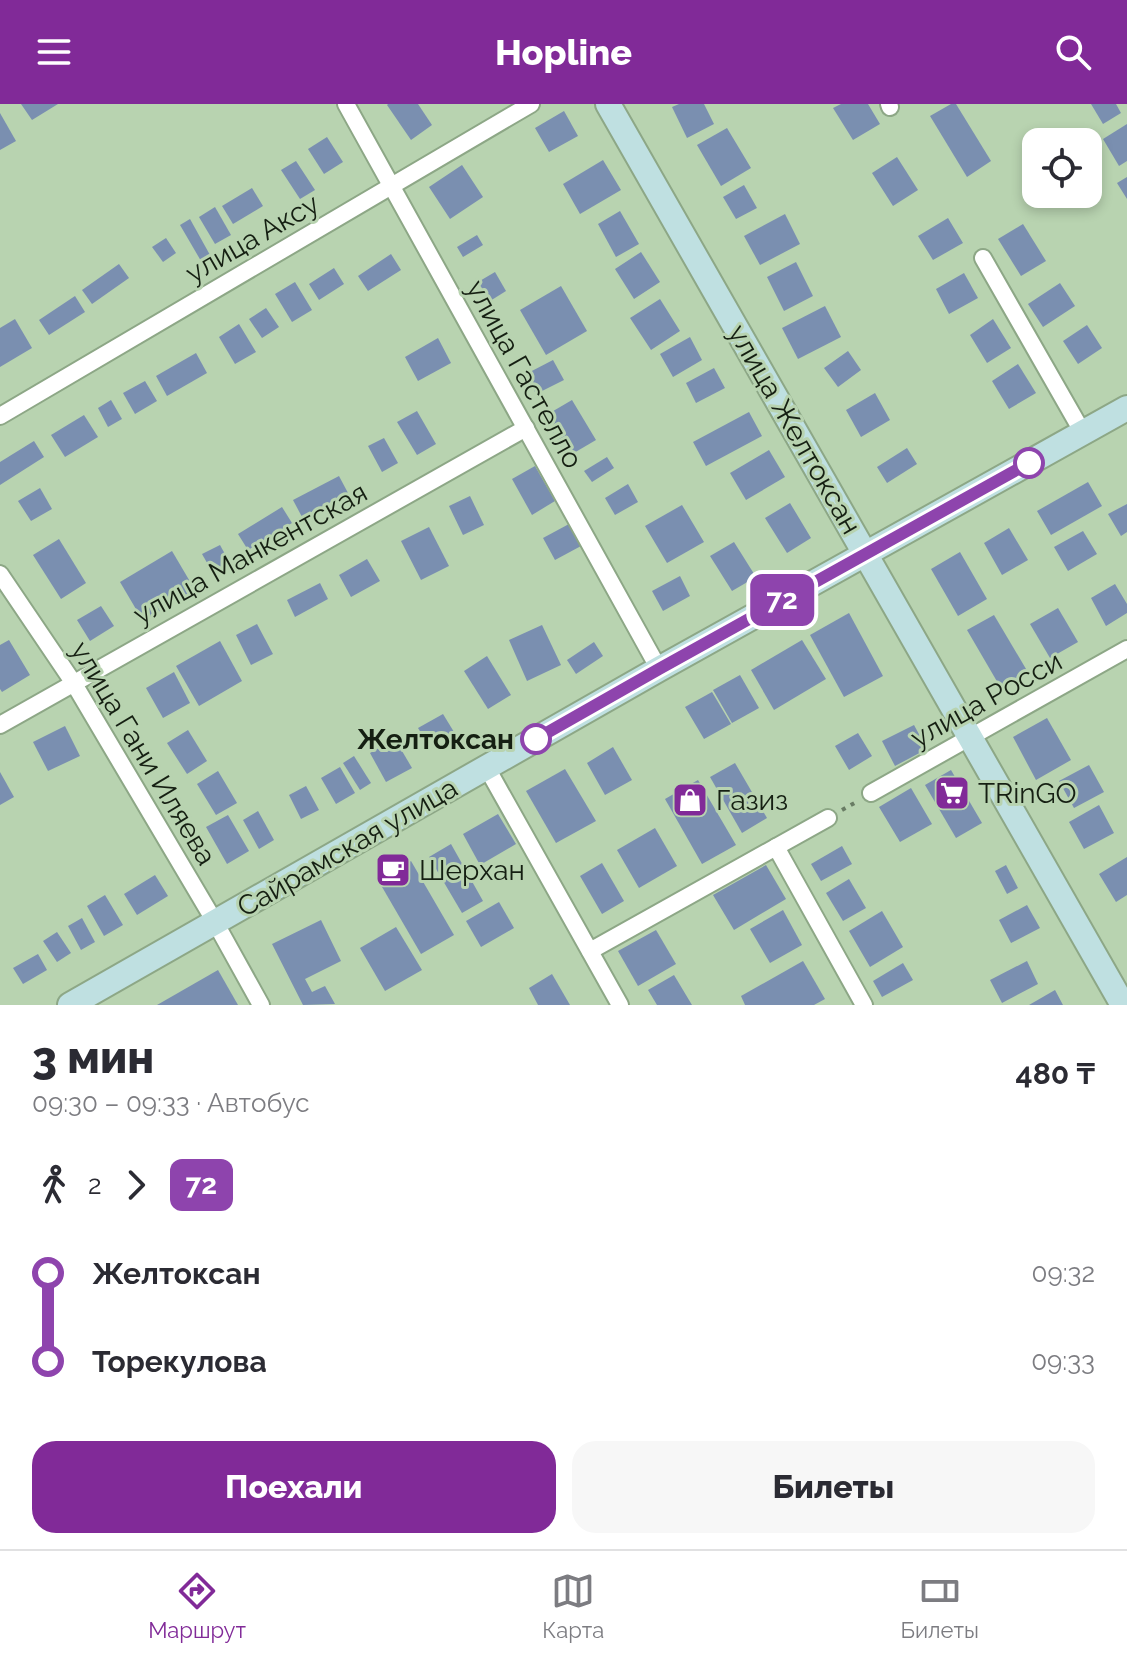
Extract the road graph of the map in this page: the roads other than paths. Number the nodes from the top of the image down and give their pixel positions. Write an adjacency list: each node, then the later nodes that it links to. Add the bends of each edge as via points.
1 (346, 104): 4 (street, улица Гастелло)
2 (531, 104): 4 (street, улица Аксу)
3 (608, 104): 10 (main road, улица Желтоксан)
4 (392, 186): 7 (street, улица Аксу); 8 (street, улица Гастелло)
5 (983, 258): 9 (street)
6 (1127, 408): 9 (main road, Сайрамская улица)
7 (0, 416)
8 (526, 428): 13 (street, улица Гастелло); 14 (street, улица Манкентская)
9 (1083, 433): 10 (main road, Сайрамская улица)
10 (866, 554): 13 (main road, Сайрамская улица); 16 (main road, улица Желтоксан)
11 (0, 574): 14 (street, улица Гани Иляева)
12 (1127, 649): 16 (street, улица Росси)
13 (659, 669): 17 (main road, Сайрамская улица)
14 (73, 682): 15 (street, улица Манкентская); 21 (street, улица Гани Иляева)
15 (0, 725)
16 (971, 738): 18 (street, улица Росси); 27 (main road, улица Желтоксан)
17 (487, 768): 21 (main road, Сайрамская улица); 22 (street)
18 (871, 793)
19 (828, 818): 20 (street)
20 (776, 847): 22 (street); 26 (street)
21 (215, 922): 23 (main road, Сайрамская улица); 24 (street, улица Гани Иляева)
22 (590, 951): 25 (street)
23 (70, 1005)
24 (261, 1005)
25 (620, 1005)
26 (864, 1005)
27 (1123, 1005)

